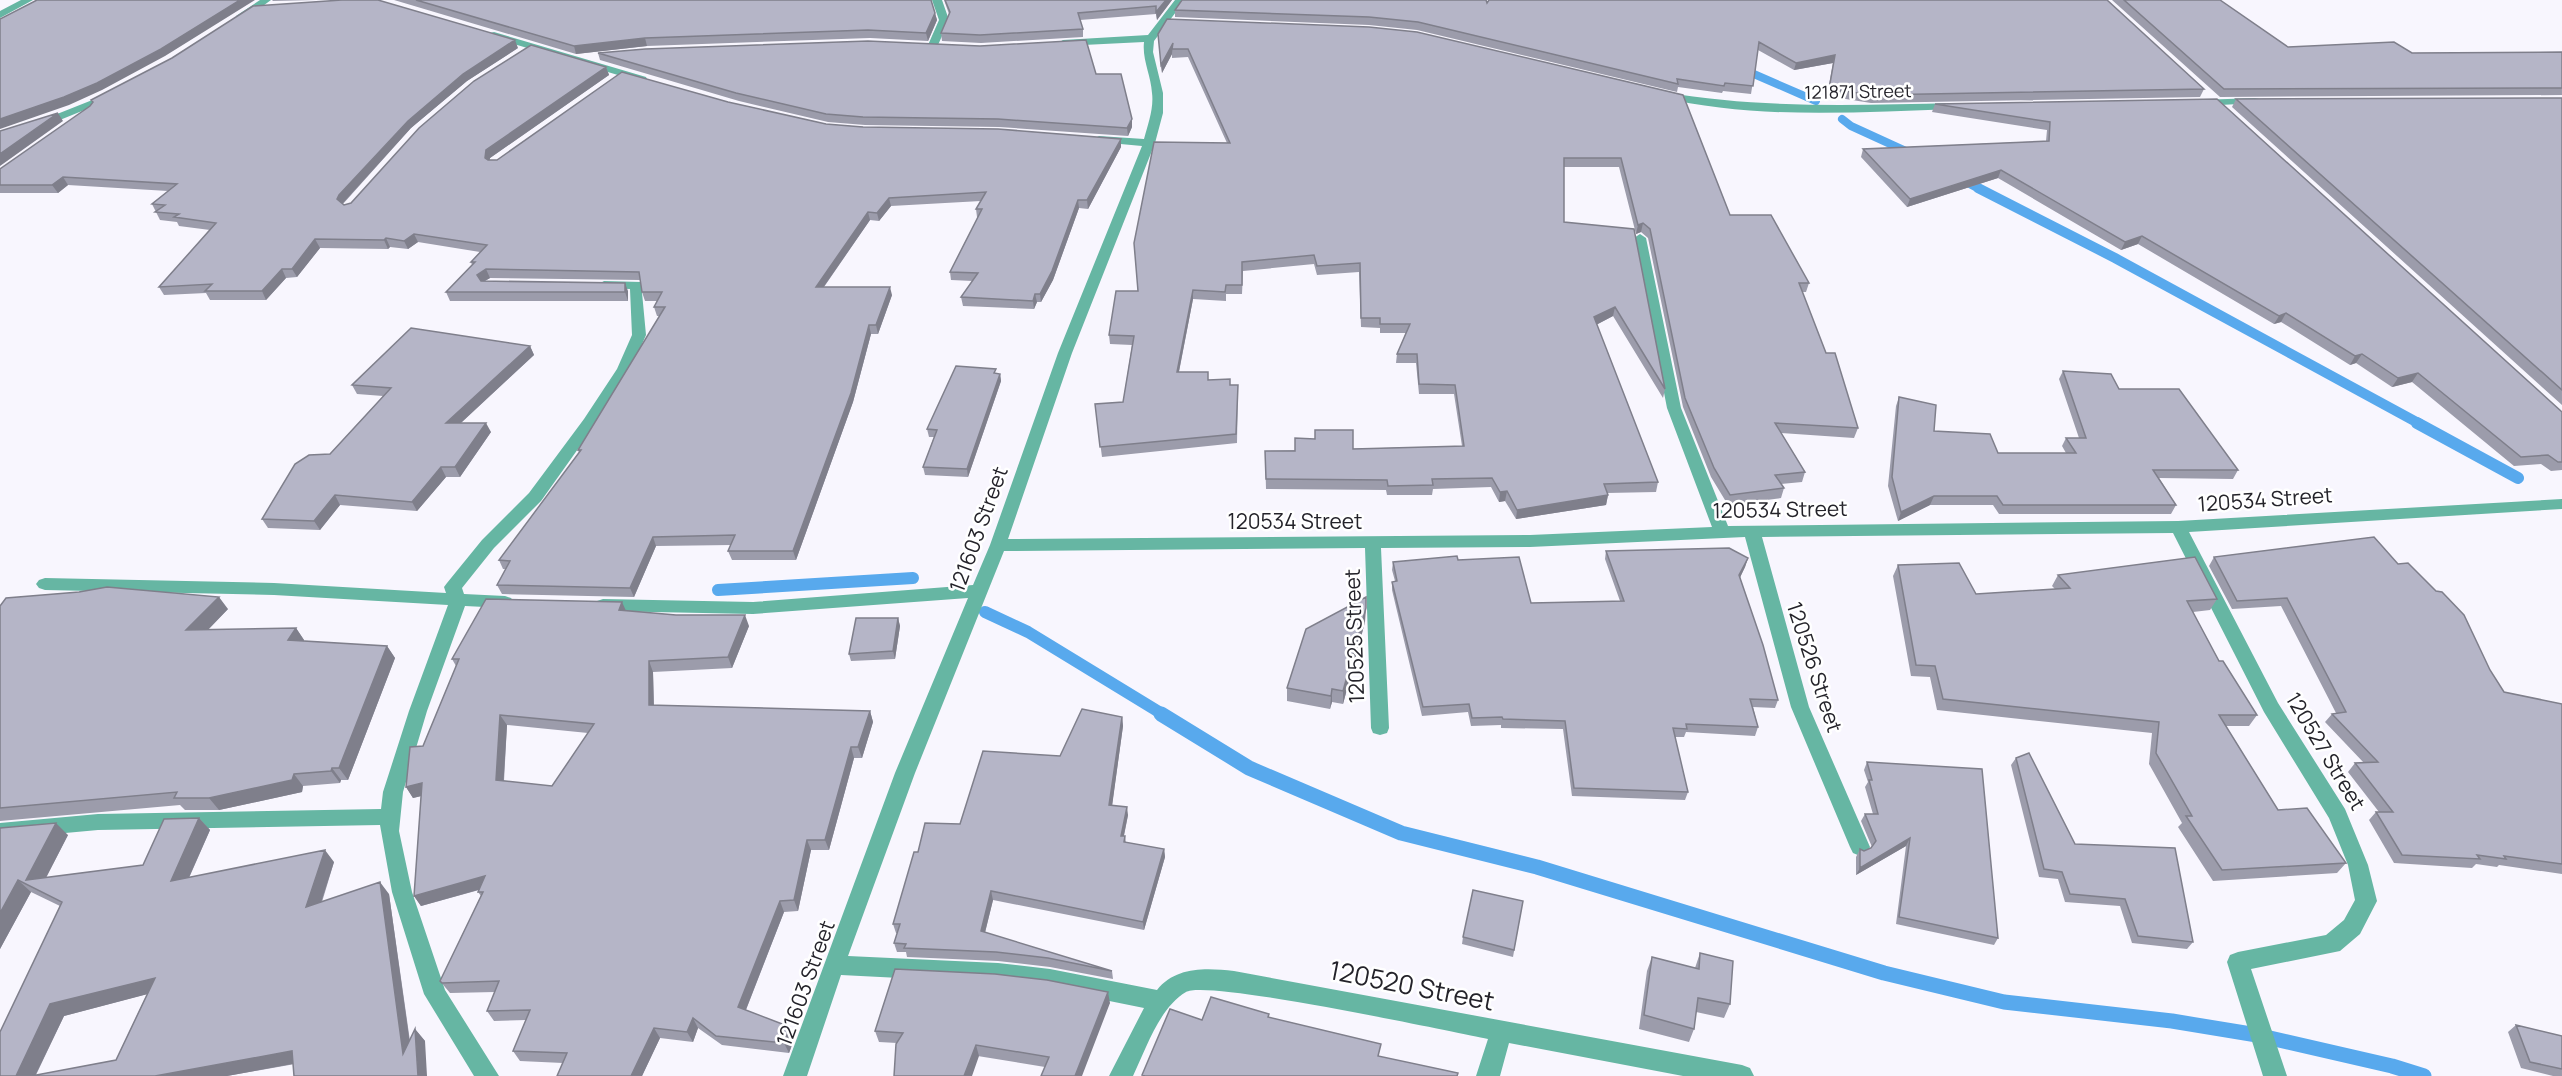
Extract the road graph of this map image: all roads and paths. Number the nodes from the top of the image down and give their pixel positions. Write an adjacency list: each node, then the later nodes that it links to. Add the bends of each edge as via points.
1 (28, 0): 5 (street)
2 (937, 0): 10 (street, via 944,20 929,45)
3 (1180, 0): 8 (street, via 1169,22)
4 (271, 3): 6 (street, via 255,8)
5 (0, 15)
6 (228, 26)
7 (480, 31): 12 (street, via 525,50)
8 (1152, 38): 9 (street); 28 (street, 121603 Street, via 1148,52 1158,93)
9 (1050, 44)
10 (949, 46)
11 (596, 55): 12 (street)
12 (574, 57): 13 (street)
13 (622, 73): 14 (street); 15 (street)
14 (656, 83)
15 (605, 85)
16 (2203, 88): 21 (street)
17 (119, 92): 19 (street)
18 (1656, 93): 23 (street, 121871 Street, via 1749,107)
19 (101, 101): 25 (street); 26 (street)
20 (2266, 101): 21 (street)
21 (2219, 102): 22 (street); 24 (street)
22 (2185, 103)
23 (1964, 106)
24 (2236, 118)
25 (73, 123)
26 (0, 135)
27 (1090, 138): 28 (street)
28 (1149, 143): 36 (street, 121603 Street, via 1065,353)
29 (1640, 238): 34 (street, via 1674,408)
30 (591, 285): 39 (street, via 636,285 639,335 618,378 535,497 488,544 453,587)
31 (2562, 504): 32 (street, 120534 Street)
32 (2178, 527): 33 (street, 120534 Street); 49 (street, 120527 Street, via 2271,707 2338,815 2367,901 2352,927 2332,944 2238,962)
33 (1752, 531): 34 (street, 120534 Street); 45 (street, 120526 Street, via 1800,707)
34 (1722, 532): 35 (street, 120534 Street)
35 (1372, 543): 36 (street, 120534 Street); 42 (street, 120525 Street)
36 (998, 545): 38 (street, 121603 Street)
37 (45, 584): 39 (street, via 274,589)
38 (980, 591): 41 (street, via 753,608); 46 (street, 121603 Street, via 905,774)
39 (458, 601): 40 (street); 43 (street, via 418,711 393,792)
40 (516, 603)
41 (586, 605)
42 (1380, 728)
43 (390, 817): 44 (street, via 98,822); 50 (street, via 389,831 402,892 435,994)
44 (0, 831)
45 (1860, 847)
46 (834, 965): 47 (street, via 998,973); 51 (street, 121603 Street)
47 (1161, 1001): 48 (street, 120520 Street, via 1174,987 1188,980 1214,979); 52 (street, 120520 Street)
48 (1501, 1032): 53 (street); 54 (street, 120520 Street)
49 (2275, 1074)
50 (487, 1076)
51 (795, 1076)
52 (1121, 1076)
53 (1488, 1076)
54 (1742, 1076)

